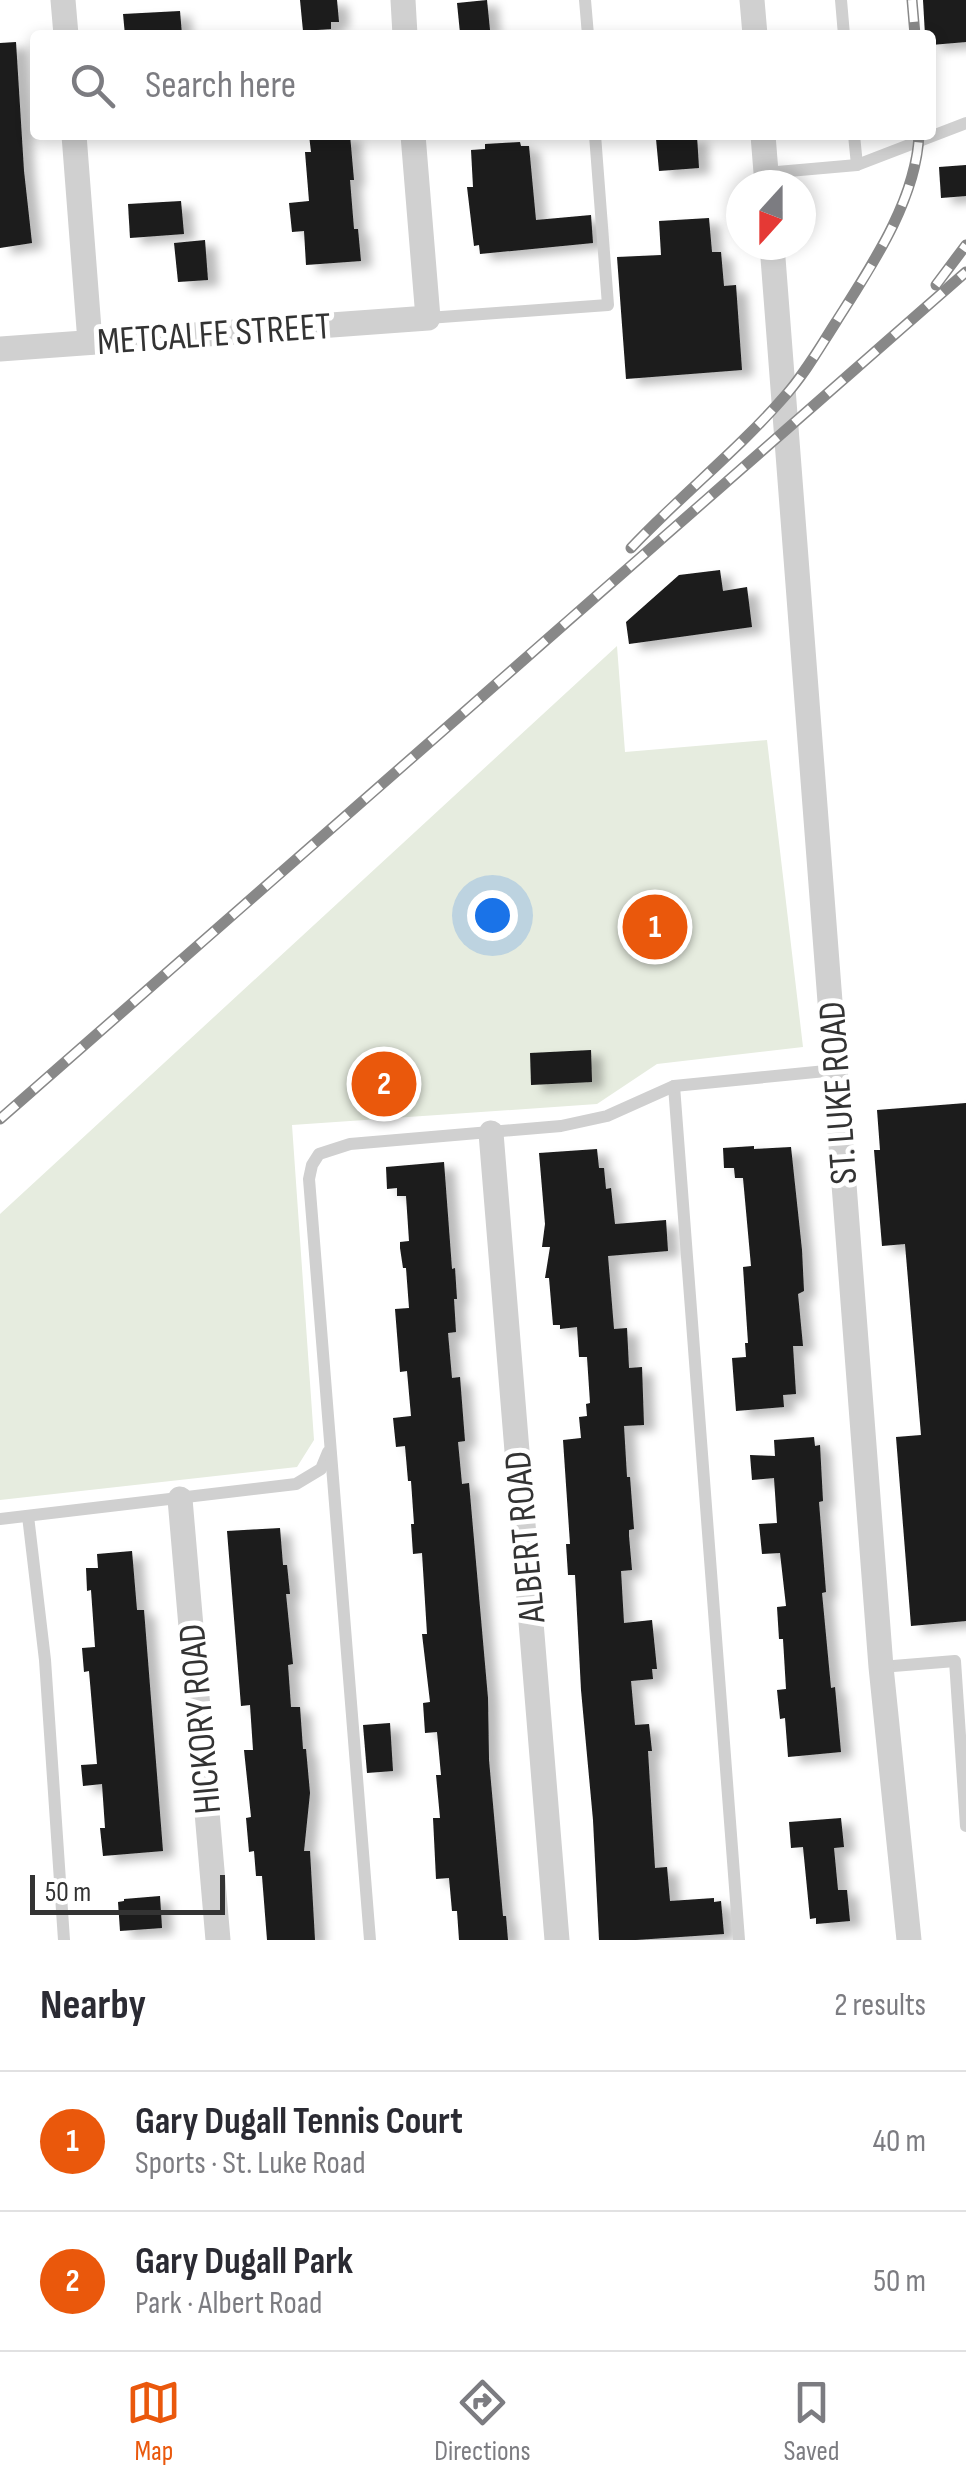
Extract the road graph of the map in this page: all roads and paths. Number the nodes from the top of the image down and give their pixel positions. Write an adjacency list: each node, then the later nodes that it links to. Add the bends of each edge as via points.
1 (63, 0): 6 (street)
2 (402, 0): 7 (street)
3 (585, 0): 8 (lane)
4 (752, 0): 9 (street)
5 (841, 0): 10 (lane)
6 (66, 30)
7 (405, 30)
8 (588, 30)
9 (755, 30)
10 (844, 30)
11 (966, 123): 12 (lane)
12 (936, 134)
13 (74, 140): 24 (street)
14 (413, 140): 23 (street)
15 (595, 140): 23 (lane, via 608,305)
16 (763, 140): 20 (street)
17 (855, 140): 19 (lane)
18 (921, 140): 19 (lane)
19 (857, 164): 21 (lane)
20 (765, 170)
21 (816, 171)
22 (773, 260): 26 (street, ST. LUKE ROAD)
23 (428, 318): 24 (street, METCALFE STREET)
24 (90, 342): 25 (street, METCALFE STREET)
25 (0, 348)
26 (836, 1070): 27 (lane); 33 (street, ST. LUKE ROAD)
27 (674, 1086): 28 (lane, via 608,1116); 39 (lane)
28 (491, 1133): 29 (lane, via 350,1144 319,1154 312,1165); 38 (street, ALBERT ROAD)
29 (330, 1444): 30 (lane, via 321,1468 296,1484); 37 (lane)
30 (180, 1499): 31 (lane); 36 (street, HICKORY ROAD)
31 (28, 1516): 32 (lane); 35 (lane, via 46,1660)
32 (0, 1518)
33 (882, 1667): 34 (lane, via 956,1661); 40 (street, ST. LUKE ROAD)
34 (966, 1826)
35 (64, 1940)
36 (218, 1940)
37 (370, 1940)
38 (557, 1940)
39 (739, 1940)
40 (909, 1940)

